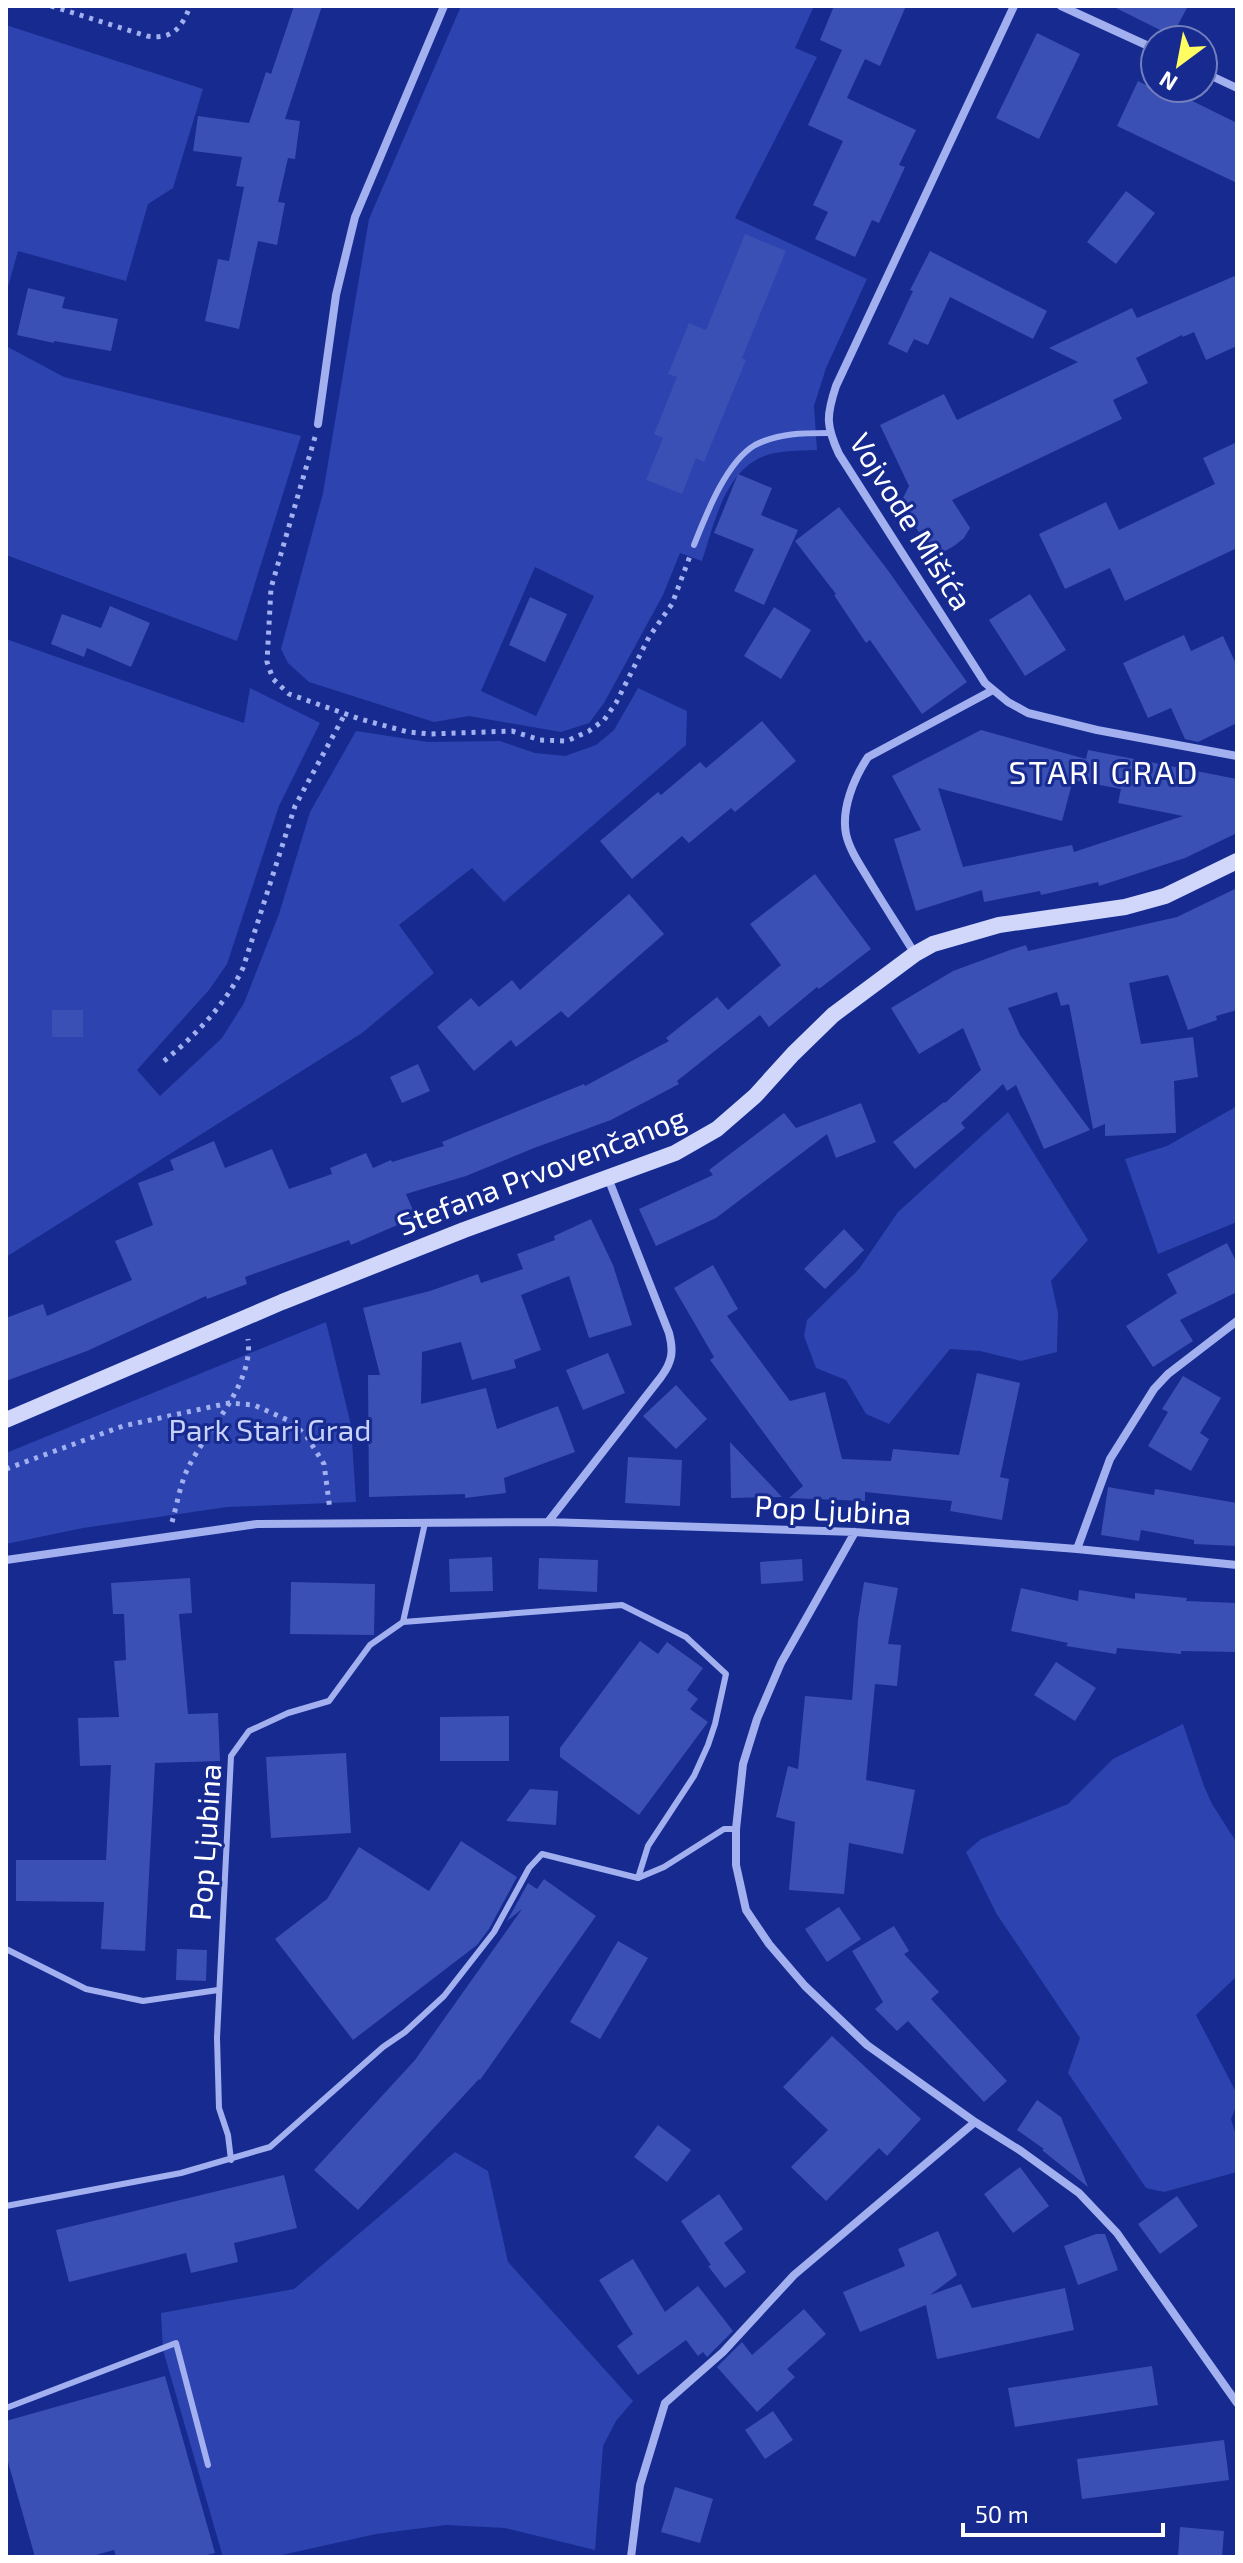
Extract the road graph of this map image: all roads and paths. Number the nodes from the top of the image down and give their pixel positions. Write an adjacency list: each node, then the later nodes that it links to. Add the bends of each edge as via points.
1 (51, 6): 2 (path, via 160,38 184,23)
2 (190, 6)
3 (444, 6): 7 (street, via 355,217 336,295)
4 (1014, 6): 8 (street, Vojvode Mišića, via 836,386)
5 (1061, 6): 6 (street)
6 (1139, 42)
7 (318, 424): 11 (path, via 271,588 267,662 273,679 289,694)
8 (829, 433): 9 (lane, via 800,433 754,446 737,461 712,502); 10 (street, Vojvode Mišića)
9 (694, 545): 11 (path, via 672,604 616,703 589,731 567,741 512,731 431,734)
10 (993, 690): 12 (street, Vojvode Mišića, via 1028,713); 14 (street, via 868,757 846,807 846,834 857,860)
11 (345, 714): 15 (path, via 295,806 232,991)
12 (1237, 756)
13 (1237, 861): 14 (street, Stefana Prvovenčanog, via 1165,896 999,925)
14 (915, 954): 16 (street, Stefana Prvovenčanog, via 833,1015 717,1129 675,1153)
15 (164, 1061)
16 (607, 1177): 20 (street, Stefana Prvovenčanog, via 282,1302); 24 (street, via 669,1333 672,1361)
17 (1237, 1321): 27 (street, via 1154,1389 1110,1459)
18 (249, 1341): 19 (path, via 249,1362)
19 (229, 1403): 21 (path, via 123,1426); 22 (path, via 254,1405 292,1422 307,1437 324,1464); 23 (path, via 187,1469)
20 (6, 1420)
21 (6, 1469)
22 (329, 1503)
23 (176, 1508)
24 (548, 1522): 25 (street, Pop Ljubina); 26 (street, Pop Ljubina)
25 (425, 1523): 28 (street, Pop Ljubina, via 257,1524); 30 (lane)
26 (855, 1532): 27 (street, Pop Ljubina); 31 (street, via 781,1663 757,1719 743,1764)
27 (1077, 1549): 29 (street, Pop Ljubina)
28 (6, 1560)
29 (1237, 1565)
30 (403, 1622): 32 (lane, via 622,1605 686,1637 726,1674 708,1745 648,1846); 34 (lane, Pop Ljubina, via 370,1645 329,1701 249,1731 231,1756)
31 (736, 1829): 32 (lane, via 724,1829); 35 (street, via 736,1865 746,1910 769,1944 867,2045)
32 (638, 1878): 36 (lane, via 542,1854 494,1932 444,1996 270,2147)
33 (6, 1949): 34 (lane, via 86,1989 143,2001)
34 (218, 1990): 36 (lane, Pop Ljubina, via 219,2108)
35 (975, 2122): 38 (street, via 1079,2193 1117,2233); 41 (street, via 794,2275 723,2352 665,2403 640,2485)
36 (231, 2160): 37 (lane)
37 (6, 2206)
38 (1237, 2403)
39 (6, 2408): 40 (lane, via 176,2343)
40 (208, 2465)
41 (631, 2557)

